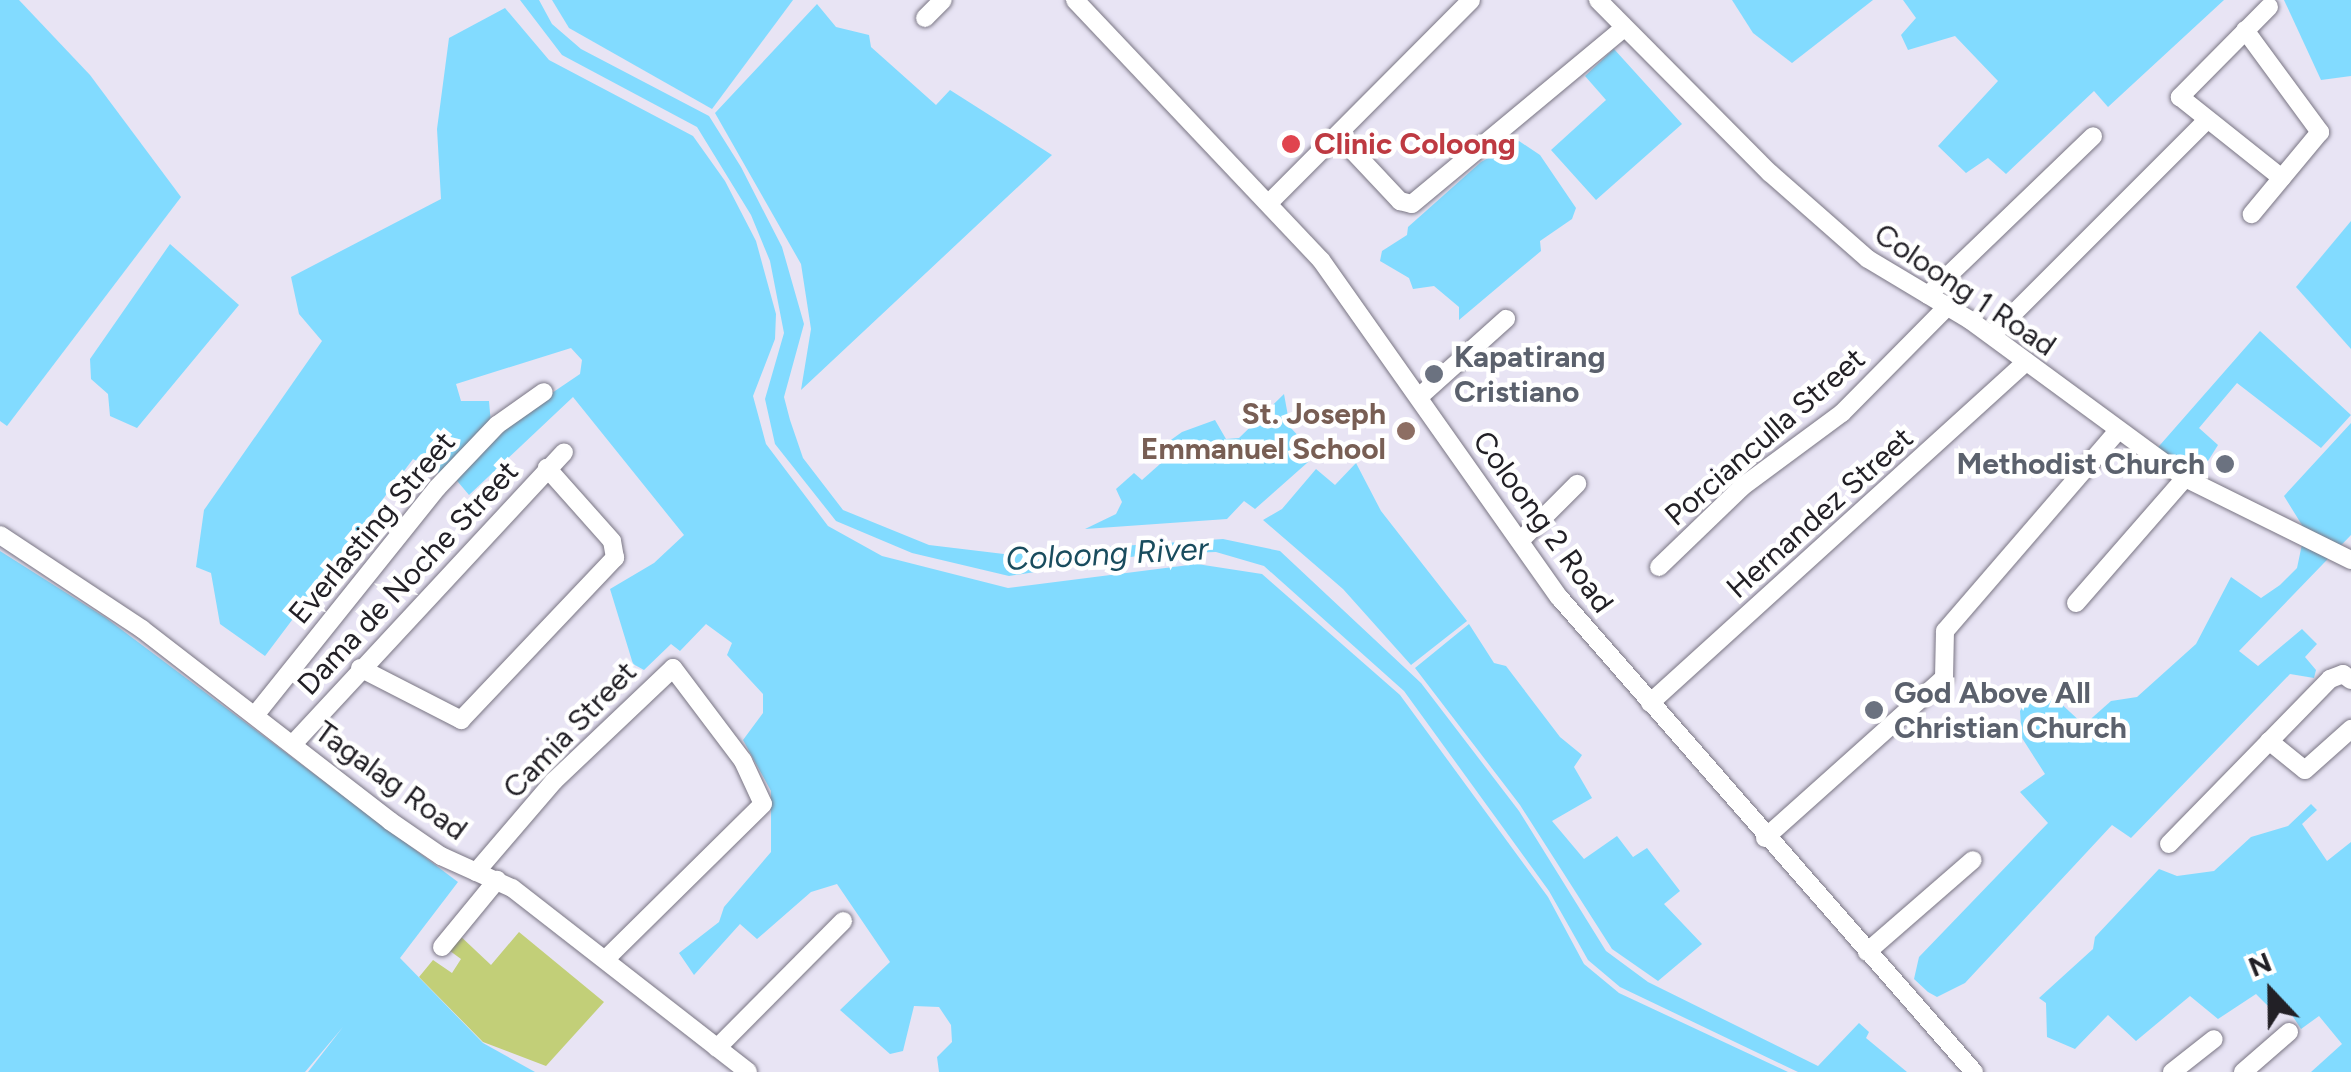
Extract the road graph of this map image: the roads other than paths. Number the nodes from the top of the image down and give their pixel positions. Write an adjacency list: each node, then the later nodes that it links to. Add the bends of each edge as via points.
1 (943, 0): 6 (street)
2 (1075, 0): 13 (street, Coloong 2 Road)
3 (1471, 0): 10 (street)
4 (1604, 2): 7 (street, Coloong 1 Road)
5 (2269, 8): 8 (street)
6 (926, 18)
7 (1624, 28): 10 (street, via 1412,204 1400,202); 15 (street, Coloong 1 Road, via 1847,244)
8 (2246, 30): 9 (street, via 2181,90 2182,102); 12 (street, via 2320,132)
9 (2206, 121): 12 (street); 18 (street)
10 (1338, 135): 13 (street)
11 (2094, 136): 15 (street)
12 (2282, 178): 14 (street)
13 (1269, 204): 21 (street, Coloong 2 Road, via 1321,260)
14 (2252, 214)
15 (1928, 295): 16 (street, Coloong 1 Road)
16 (1948, 306): 18 (street, Coloong 1 Road); 30 (street, Porcianculla Street, via 1842,413 1742,488)
17 (1506, 319): 21 (street)
18 (1992, 335): 19 (street, Coloong 1 Road)
19 (2026, 362): 22 (street, Coloong 1 Road); 34 (street, Hernandez Street)
20 (544, 392): 35 (street, Everlasting Street, via 497,425 437,488)
21 (1419, 397): 28 (street, Coloong 2 Road)
22 (2116, 433): 25 (street, Coloong 1 Road); 39 (street, via 1946,631 1944,678)
23 (564, 452): 24 (street, Dama de Noche Street)
24 (548, 468): 32 (street, Dama de Noche Street); 32 (street, via 612,542 615,558 460,720)
25 (2185, 478): 29 (street, Coloong 1 Road); 31 (street)
26 (1577, 484): 28 (street)
27 (0, 534): 35 (street, Tagalag Road)
28 (1520, 541): 34 (street, Coloong 2 Road)
29 (2351, 560)
30 (1659, 566)
31 (2076, 604)
32 (360, 668): 38 (street, Dama de Noche Street)
33 (2351, 678): 37 (street, via 2330,679)
34 (1650, 703): 39 (street, Coloong 2 Road)
35 (256, 714): 38 (street, Tagalag Road)
36 (2351, 730): 37 (street, via 2305,770)
37 (2270, 741): 40 (street)
38 (293, 744): 42 (street, Tagalag Road, via 390,821)
39 (1765, 838): 46 (street, Coloong 2 Road)
40 (2169, 844)
41 (1972, 860): 46 (street)
42 (476, 872): 43 (street, Tagalag Road); 47 (street, Camia Street, via 554,781 670,668 743,761 762,797 761,810)
43 (497, 880): 45 (street); 47 (street, Tagalag Road)
44 (843, 921): 50 (street)
45 (442, 947)
46 (1866, 952): 52 (street, Coloong 2 Road)
47 (606, 959): 50 (street, Tagalag Road)
48 (2289, 1032): 54 (street)
49 (2214, 1039): 53 (street)
50 (717, 1048): 51 (street, Tagalag Road)
51 (748, 1072)
52 (1974, 1072)
53 (2172, 1072)
54 (2243, 1072)

